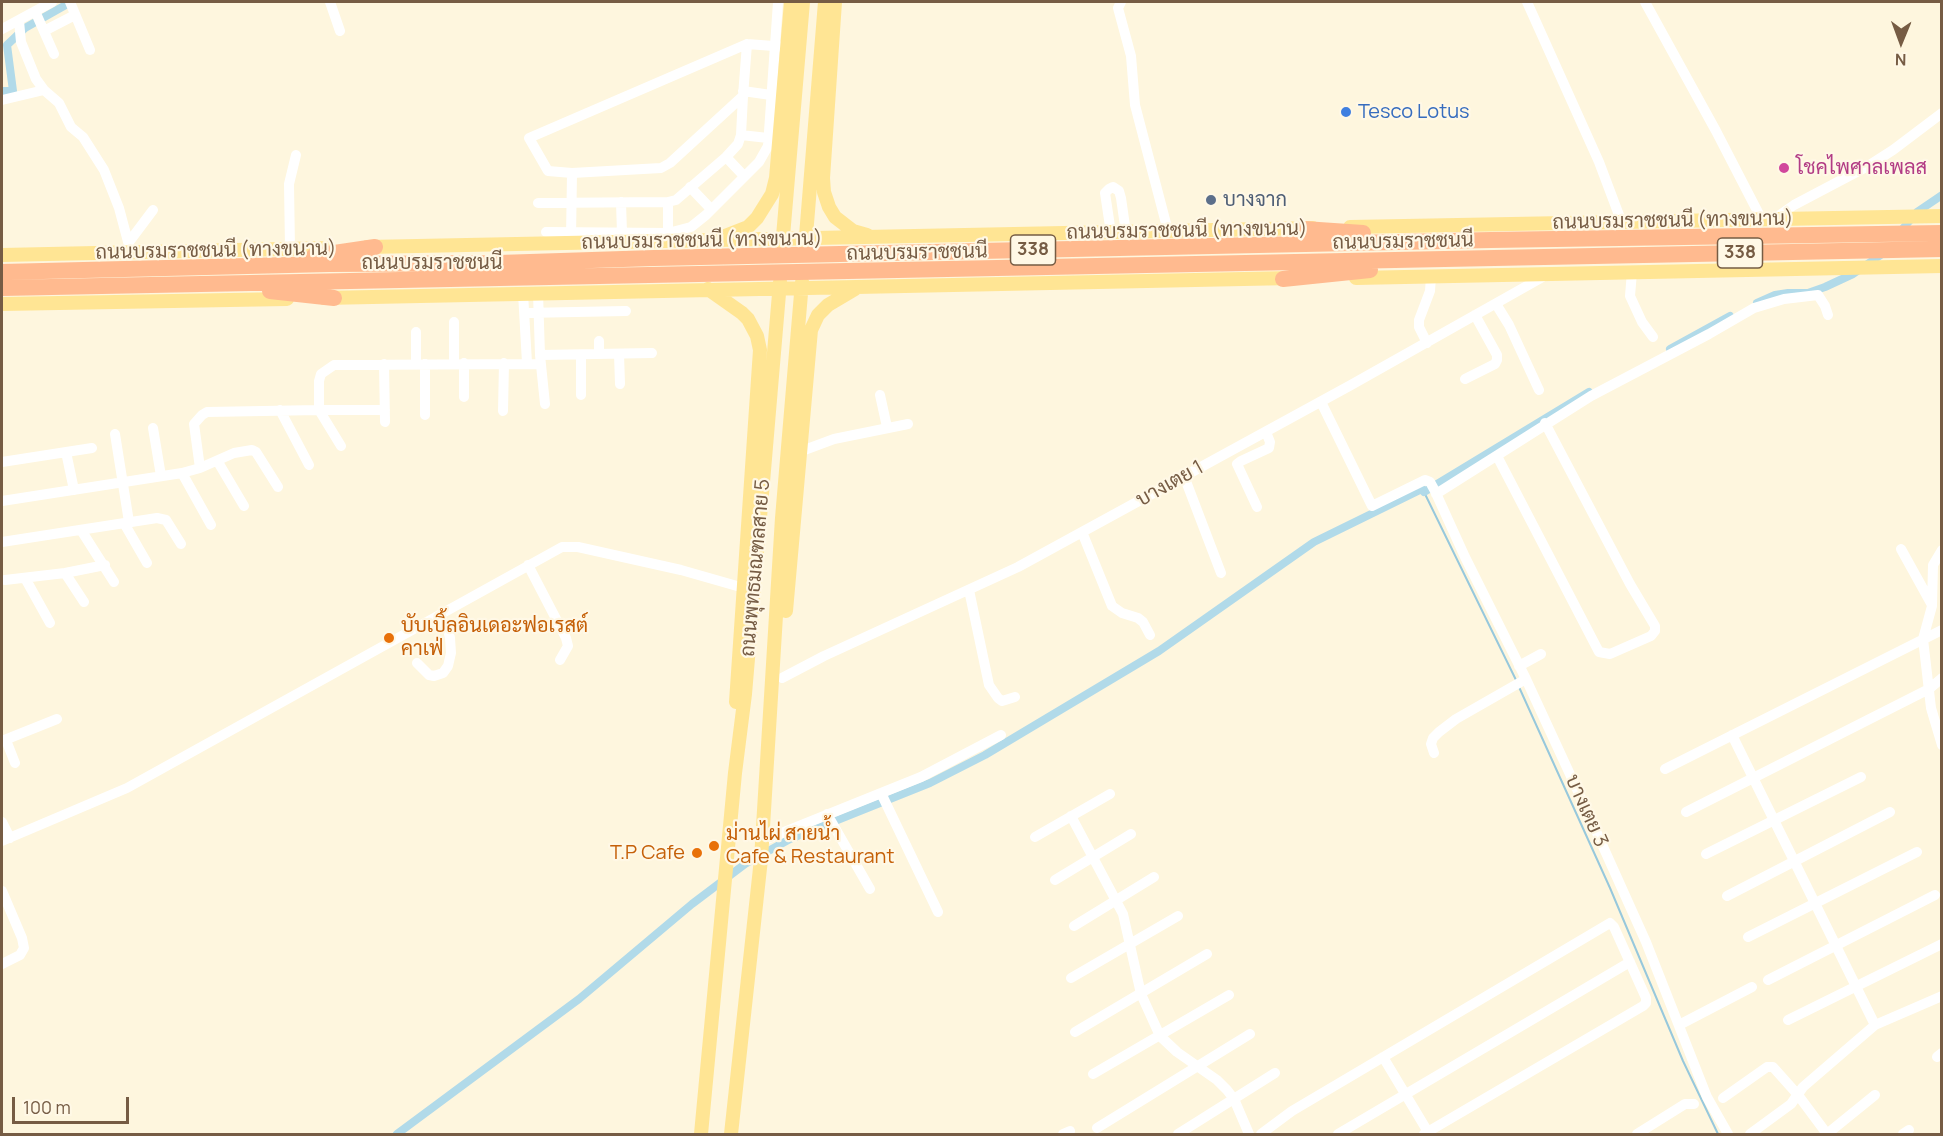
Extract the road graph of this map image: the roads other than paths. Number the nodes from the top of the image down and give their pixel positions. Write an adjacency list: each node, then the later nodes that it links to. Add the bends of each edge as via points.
1 (52, 2): 10 (street)
2 (330, 2): 14 (street)
3 (778, 2): 16 (street)
4 (1121, 2): 42 (street, via 1118,8 1131,56 1136,105)
5 (1527, 2): 40 (street)
6 (1645, 2): 39 (street)
7 (799, 3): 16 (main road); 177 (main road, ถนนพุทธมณฑลสาย 5, via 760,516)
8 (828, 4): 26 (main road); 176 (main road, ถนนพุทธมณฑลสาย 5, via 782,518)
9 (73, 9): 12 (street); 17 (street)
10 (36, 14): 11 (street); 12 (street)
11 (19, 23): 13 (street); 19 (street, via 21,42)
12 (44, 29): 18 (street)
13 (2, 30)
14 (340, 31)
15 (747, 44): 16 (street); 20 (street); 29 (street, via 529,138 548,171)
16 (781, 46): 21 (street); 25 (main road)
17 (90, 50)
18 (54, 54)
19 (44, 90): 22 (street); 53 (street, via 59,103 71,127 83,137 104,170)
20 (743, 94): 21 (street); 24 (street); 29 (street, via 661,168)
21 (771, 95): 25 (street)
22 (2, 100)
23 (1941, 113): 39 (street, via 1868,166)
24 (741, 135): 25 (street); 28 (street)
25 (773, 137): 26 (main road, via 800,153 808,154); 30 (street, via 765,153); 51 (main road, via 776,178 765,208 748,227)
26 (825, 145): 50 (main road, via 823,178 828,207 843,225)
27 (296, 155): 55 (street, via 289,184)
28 (726, 157): 30 (street); 31 (street)
29 (572, 173): 35 (street)
30 (744, 176): 36 (street)
31 (690, 187): 33 (street); 36 (street)
32 (621, 202): 33 (street); 35 (street); 44 (street)
33 (668, 202): 45 (street)
34 (538, 203): 35 (street)
35 (571, 204): 49 (street)
36 (711, 209): 45 (street, via 690,227)
37 (153, 210): 53 (street)
38 (1936, 216): 39 (main road, ถนนบรมราชชนนี (ทางขนาน) / 338)
39 (1768, 220): 40 (main road, ถนนบรมราชชนนี (ทางขนาน) / 338)
40 (1622, 223): 41 (main road, ถนนบรมราชชนนี (ทางขนาน) / 338)
41 (1304, 229): 42 (main road, ถนนบรมราชชนนี (ทางขนาน) / 338); 52 (highway)
42 (1168, 231): 47 (main road, ถนนบรมราชชนนี (ทางขนาน) / 338)
43 (546, 232): 49 (street)
44 (622, 233): 45 (street); 49 (street)
45 (668, 233)
46 (1111, 233): 47 (main road, ถนนบรมราชชนนี (ทางขนาน) / 338); 47 (street, via 1106,193 1113,187 1122,198); 50 (main road, ถนนบรมราชชนนี (ทางขนาน) / 338)
47 (1126, 233)
48 (1941, 233): 52 (highway, ถนนบรมราชชนนี / 338)
49 (571, 238): 51 (main road, ถนนบรมราชชนนี (ทางขนาน) / 338); 54 (main road, ถนนบรมราชชนนี (ทางขนาน) / 338)
50 (878, 238): 51 (main road, ถนนบรมราชชนนี (ทางขนาน) / 338)
51 (709, 240)
52 (1439, 242): 63 (highway, ถนนบรมราชชนนี / 338, via 329,264)
53 (130, 247): 55 (main road, ถนนบรมราชชนนี (ทางขนาน) / 338); 57 (main road, ถนนบรมราชชนนี (ทางขนาน) / 338)
54 (375, 247): 55 (main road, ถนนบรมราชชนนี (ทางขนาน) / 338); 63 (highway)
55 (290, 249)
56 (1941, 249): 58 (highway, ถนนบรมราชชนนี / 338)
57 (2, 255)
58 (1452, 260): 63 (highway, ถนนบรมราชชนนี / 338); 65 (highway)
59 (1941, 266): 61 (main road, 338)
60 (2, 272): 63 (highway, ถนนบรมราชชนนี / 338)
61 (1632, 272): 62 (main road, 338); 81 (street, via 1629,296)
62 (1550, 273): 64 (main road, 338); 73 (street, บางเตย 1)
63 (188, 276): 66 (highway, ถนนบรมราชชนนี / 338); 71 (highway)
64 (1431, 276): 65 (main road, 338); 83 (street, via 1419,320)
65 (1283, 279): 67 (main road, 338)
66 (2, 288)
67 (857, 288): 68 (main road, 338); 97 (main road, via 818,315 811,330)
68 (708, 290): 70 (main road, 338); 94 (main road, via 748,319 760,350)
69 (524, 293): 70 (main road, 338); 71 (main road, 338); 75 (street)
70 (538, 293): 76 (street)
71 (334, 297): 72 (main road, 338)
72 (2, 304)
73 (1496, 304): 77 (street, บางเตย 1); 98 (street)
74 (627, 311): 76 (street)
75 (525, 313): 76 (street); 91 (street)
76 (539, 314): 88 (street)
77 (1475, 315): 83 (street, บางเตย 1); 95 (street, via 1497,360)
78 (1828, 315): 108 (street, via 1818,296 1773,301 1754,308)
79 (454, 322): 89 (street)
80 (416, 332): 93 (street)
81 (1653, 336)
82 (599, 340): 85 (street)
83 (1427, 343): 102 (street, บางเตย 1)
84 (652, 353): 86 (street)
85 (599, 354): 86 (street); 87 (street)
86 (619, 354): 96 (street)
87 (581, 355): 88 (street); 99 (street)
88 (540, 360): 91 (street); 103 (street)
89 (459, 363): 90 (street); 93 (street); 101 (street)
90 (504, 363): 91 (street); 106 (street)
91 (527, 363)
92 (384, 364): 93 (street); 105 (street, via 334,365 326,369 319,381); 105 (street, via 385,416)
93 (420, 364): 107 (street)
94 (760, 376): 97 (main road, via 766,365 790,364 798,368); 149 (main road)
95 (1465, 379)
96 (620, 384)
97 (805, 387): 117 (main road)
98 (1539, 390)
99 (581, 394)
100 (880, 395): 111 (street)
101 (464, 397)
102 (1321, 402): 112 (street, บางเตย 1); 128 (street, via 1372,506 1425,480)
103 (545, 404)
104 (280, 410): 105 (street); 121 (street); 122 (street, via 201,415 194,424)
105 (319, 410): 114 (street)
106 (503, 411)
107 (425, 416)
108 (1545, 423): 118 (street); 118 (street, via 1655,627 1651,636 1610,654 1599,652)
109 (908, 424): 111 (street)
110 (153, 428): 124 (street)
111 (887, 428): 117 (street, via 834,439)
112 (1266, 432): 125 (street, บางเตย 1); 132 (street, via 1269,448 1237,464)
113 (115, 434): 126 (street)
114 (341, 447)
115 (92, 448): 116 (street)
116 (66, 452): 119 (street); 129 (street)
117 (800, 452): 162 (main road)
118 (1497, 456): 128 (street)
119 (2, 462)
120 (218, 462): 122 (street); 127 (street, via 234,453 252,450); 131 (street)
121 (309, 465)
122 (200, 468): 123 (street)
123 (182, 473): 124 (street); 134 (street)
124 (161, 476): 126 (street)
125 (1184, 476): 136 (street, บางเตย 1); 145 (street)
126 (123, 482): 129 (street); 133 (street)
127 (278, 487)
128 (1433, 489): 161 (street, บางเตย 3)
129 (75, 490): 130 (street)
130 (2, 501)
131 (244, 506)
132 (1257, 507)
133 (126, 522): 135 (street); 138 (street, via 163,518); 141 (street)
134 (211, 525)
135 (81, 530): 137 (street); 142 (street)
136 (1082, 532): 150 (street, บางเตย 1); 156 (street, via 1112,606 1138,618)
137 (2, 542)
138 (181, 544)
139 (1901, 549): 152 (street)
140 (1941, 550): 152 (street, via 1933,565)
141 (147, 563)
142 (105, 565): 144 (street); 148 (street)
143 (528, 565): 149 (street, via 562,547 578,547); 153 (street); 159 (street, via 566,638 568,646)
144 (65, 573): 146 (street); 151 (street)
145 (1221, 573)
146 (24, 578): 147 (street); 154 (street)
147 (5, 580)
148 (114, 582)
149 (744, 588): 177 (main road, via 736,680)
150 (969, 590): 162 (street, บางเตย 1); 166 (street, via 989,685 1002,702)
151 (84, 602)
152 (1932, 606): 157 (street)
153 (439, 615): 160 (street, via 450,638 448,666 434,676); 190 (street, via 127,788)
154 (50, 623)
155 (1941, 630): 157 (street)
156 (1150, 635)
157 (1923, 639): 165 (street); 170 (street)
158 (1541, 654): 161 (street)
159 (560, 660)
160 (417, 663)
161 (1519, 666): 164 (street, บางเตย 3)
162 (782, 678): 176 (main road)
163 (1941, 678): 165 (street)
164 (1520, 682): 173 (street, via 1439,732 1431,744); 222 (street, บางเตย 3, via 1631,909)
165 (1929, 688): 168 (street, via 1931,708); 179 (street)
166 (1015, 697)
167 (57, 719): 171 (street)
168 (1939, 726): 172 (street)
169 (1001, 735): 181 (street)
170 (1732, 735): 175 (street); 179 (street)
171 (4, 740): 174 (street)
172 (1941, 745)
173 (1434, 753)
174 (15, 763)
175 (1665, 769)
176 (767, 770): 191 (main road, ถนนพุทธมณฑลสาย 5)
177 (735, 773): 239 (main road, ถนนพุทธมณฑลสาย 5)
178 (1861, 777): 186 (street)
179 (1752, 779): 182 (street); 186 (street)
180 (1110, 794): 184 (street)
181 (885, 799): 185 (street); 204 (street)
182 (1686, 812)
183 (1890, 812): 195 (street)
184 (1071, 816): 189 (street); 194 (street)
185 (830, 820): 191 (street, via 782,834); 198 (street)
186 (1773, 821): 193 (street); 195 (street)
187 (2, 822): 190 (street)
188 (1131, 834): 194 (street)
189 (1035, 837)
190 (5, 839)
191 (761, 849): 240 (main road, ถนนพุทธมณฑลสาย 5)
192 (1917, 852): 203 (street)
193 (1706, 854)
194 (1093, 858): 197 (street); 202 (street)
195 (1794, 862): 201 (street); 203 (street)
196 (1154, 877): 202 (street)
197 (1055, 880)
198 (870, 889)
199 (2, 891): 213 (street, via 24,948 20,955)
200 (1935, 895): 210 (street)
201 (1727, 896)
202 (1115, 899): 206 (street); 208 (street)
203 (1815, 904): 207 (street); 210 (street)
204 (938, 912)
205 (1178, 916): 208 (street)
206 (1074, 926)
207 (1748, 937)
208 (1131, 944): 214 (street); 218 (street)
209 (1941, 944): 216 (street)
210 (1835, 945): 215 (street); 216 (street)
211 (1207, 954): 218 (street)
212 (1630, 962): 227 (street, via 1610,924); 231 (street); 238 (street, via 1646,998 1643,1006)
213 (2, 964)
214 (1071, 978)
215 (1768, 980)
216 (1856, 986): 221 (street); 223 (street)
217 (1752, 987): 222 (street)
218 (1141, 994): 224 (street); 226 (street)
219 (1229, 995): 226 (street)
220 (1941, 996): 223 (street)
221 (1788, 1020)
222 (1679, 1025): 246 (street, บางเตย 3, via 1707,1097)
223 (1875, 1025): 232 (street)
224 (1075, 1032)
225 (1250, 1034): 228 (street)
226 (1160, 1036): 228 (street); 230 (street)
227 (1383, 1057): 231 (street); 243 (street)
228 (1197, 1066): 235 (street); 237 (street)
229 (1275, 1073): 235 (street)
230 (1093, 1074)
231 (1405, 1095): 238 (street); 244 (street)
232 (1798, 1095): 234 (street, via 1774,1068 1767,1067); 247 (street); 248 (street)
233 (1875, 1095): 248 (street)
234 (1723, 1098)
235 (1234, 1099): 241 (street); 242 (street)
236 (1694, 1104): 245 (street, via 1685,1104)
237 (1097, 1128)
238 (1426, 1133)
239 (701, 1134)
240 (731, 1134)
241 (1178, 1134)
242 (1249, 1134)
243 (1261, 1134)
244 (1338, 1134)
245 (1637, 1134)
246 (1728, 1134)
247 (1750, 1134)
248 (1827, 1134)

